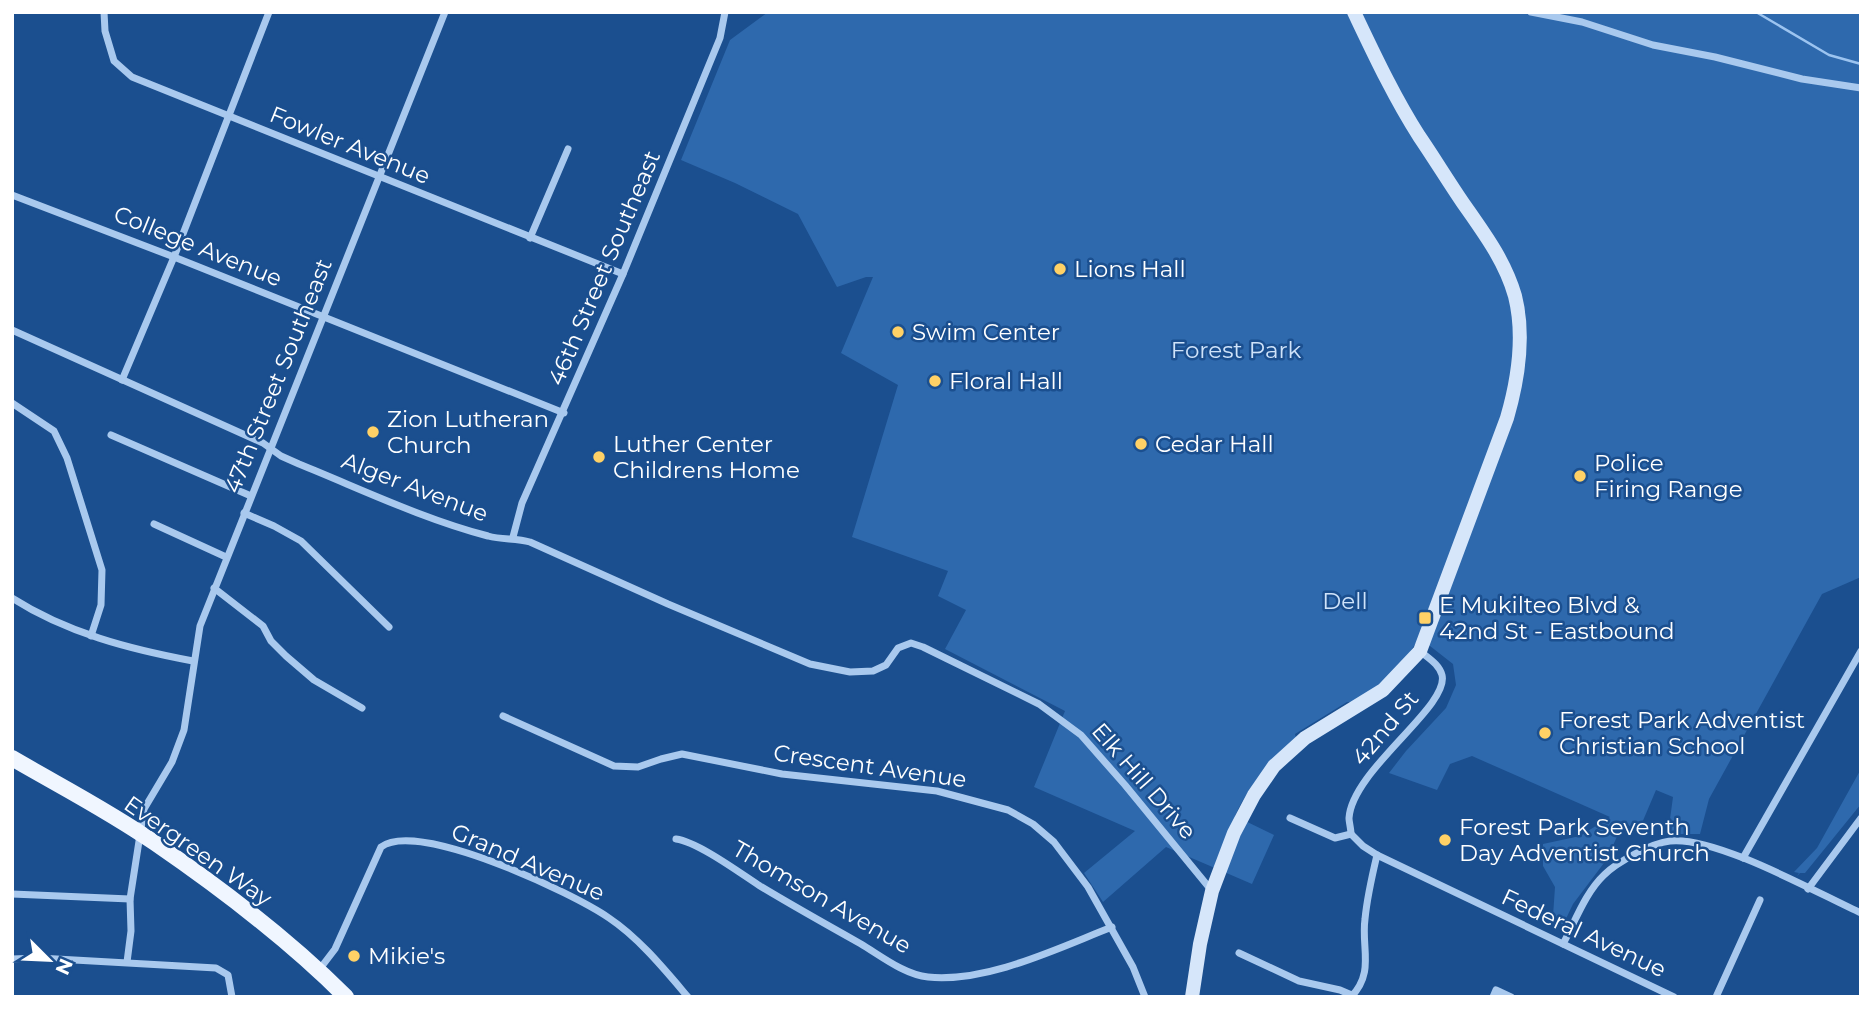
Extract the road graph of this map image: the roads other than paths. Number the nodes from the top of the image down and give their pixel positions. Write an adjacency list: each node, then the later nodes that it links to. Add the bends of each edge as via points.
1 (104, 12): 8 (street, Fowler Avenue, via 114,61 132,77)
2 (269, 12): 8 (street)
3 (445, 12): 10 (street, 47th Street Southeast)
4 (725, 12): 14 (street, 46th Street Southeast, via 720,38)
5 (1354, 12): 31 (main road, via 1416,132 1499,256 1515,298 1519,332 1516,388 1507,418)
6 (1531, 12): 7 (street, via 1582,22 1653,45)
7 (1861, 88)
8 (227, 117): 10 (street, Fowler Avenue); 13 (street)
9 (568, 149): 12 (street)
10 (380, 177): 12 (street, Fowler Avenue); 15 (street, 47th Street Southeast)
11 (12, 195): 13 (street, College Avenue)
12 (530, 238): 14 (street, Fowler Avenue)
13 (174, 257): 15 (street, College Avenue); 17 (street)
14 (623, 274): 19 (street, 46th Street Southeast)
15 (322, 317): 19 (street, College Avenue); 21 (street, 47th Street Southeast)
16 (12, 330): 17 (street, Alger Avenue)
17 (122, 380): 21 (street, Alger Avenue)
18 (12, 403): 30 (street, via 54,431 67,458 102,570 101,605)
19 (564, 413): 25 (street, 46th Street Southeast, via 522,503)
20 (111, 435): 22 (street)
21 (270, 448): 22 (street, 47th Street Southeast); 25 (street, Alger Avenue, via 448,523 488,536)
22 (251, 496): 23 (street, 47th Street Southeast)
23 (244, 513): 26 (street, 47th Street Southeast); 29 (street, via 302,541)
24 (154, 524): 26 (street)
25 (513, 537): 34 (street, Alger Avenue, via 810,664 850,672 873,671 886,665 898,648 911,643)
26 (226, 557): 27 (street, 47th Street Southeast)
27 (214, 588): 33 (street, 47th Street Southeast); 35 (street, via 263,626 278,648 314,680)
28 (12, 598): 30 (street)
29 (389, 627)
30 (90, 636): 33 (street, via 136,651)
31 (1420, 651): 41 (street, 42nd St, via 1438,666 1441,687 1365,781 1349,817); 46 (main road, via 1383,690 1305,738 1274,766 1234,832)
32 (1861, 651): 44 (street)
33 (193, 661): 40 (street, 47th Street Southeast, via 184,730 172,762 144,809)
34 (1039, 704): 46 (street, Elk Hill Drive, via 1081,735)
35 (362, 708)
36 (503, 716): 51 (street, Crescent Avenue, via 614,766 638,767 682,754 782,774 937,791 1009,810 1054,842)
37 (12, 758): 40 (main road, Evergreen Way)
38 (1290, 818): 41 (street, via 1335,838)
39 (1861, 818): 45 (street)
40 (140, 833): 48 (street, 47th Street Southeast); 56 (main road, Evergreen Way)
41 (1352, 834): 43 (street, Federal Avenue)
42 (676, 839): 51 (street, Thomson Avenue, via 710,854 900,967 926,977 980,973)
43 (1377, 855): 52 (street, Federal Avenue); 57 (street, via 1364,923 1366,968)
44 (1743, 858): 45 (street); 52 (street, via 1709,845 1670,841 1629,856 1603,875)
45 (1808, 889): 50 (street)
46 (1212, 891): 62 (main road)
47 (12, 894): 48 (street)
48 (130, 899): 55 (street, 47th Street Southeast)
49 (1760, 900): 66 (street)
50 (1861, 913)
51 (1112, 928): 61 (street, Crescent Avenue)
52 (1563, 944): 65 (street, Federal Avenue)
53 (1239, 953): 57 (street, via 1299,981)
54 (12, 959): 55 (street)
55 (127, 962): 58 (street, via 216,968 228,975)
56 (319, 970): 59 (main road, Evergreen Way); 60 (street, Grand Avenue, via 335,949 381,847 405,839 463,852 594,908 648,953)
57 (1353, 996)
58 (232, 997)
59 (346, 997)
60 (688, 997)
61 (1145, 997)
62 (1192, 997)
63 (1493, 997): 64 (street, via 1496,990)
64 (1511, 997)
65 (1674, 997)
66 (1716, 997)

